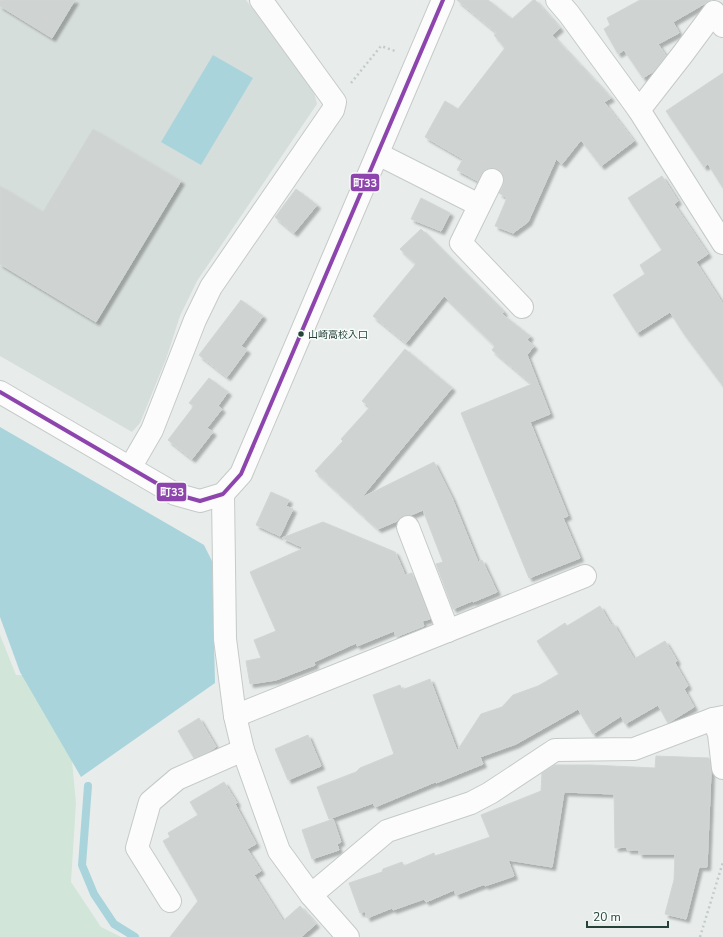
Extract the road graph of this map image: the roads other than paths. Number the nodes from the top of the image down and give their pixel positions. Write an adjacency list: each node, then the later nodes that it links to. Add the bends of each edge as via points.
1 (261, 0): 12 (street, via 335,102 333,110 211,287 195,320 152,430)
2 (443, 0): 6 (street)
3 (557, 0): 5 (street)
4 (723, 26): 5 (street, via 714,12)
5 (639, 110): 9 (street)
6 (378, 154): 8 (street); 13 (street, via 241,474)
7 (492, 180): 8 (street)
8 (479, 205): 10 (street, via 461,244)
9 (722, 238)
10 (522, 307)
11 (0, 392): 12 (street)
12 (130, 468): 13 (street, via 175,494 200,501)
13 (223, 494): 17 (street, via 225,639)
14 (408, 527): 16 (street)
15 (585, 576): 16 (street)
16 (448, 631): 17 (street)
17 (235, 716): 19 (street)
18 (718, 718): 20 (street); 21 (street, via 634,749 555,750 471,803 387,831)
19 (243, 750): 21 (street, via 279,851); 22 (street, via 178,779 150,802 137,848)
20 (723, 768)
21 (312, 895): 23 (street)
22 (170, 901)
23 (348, 937)

